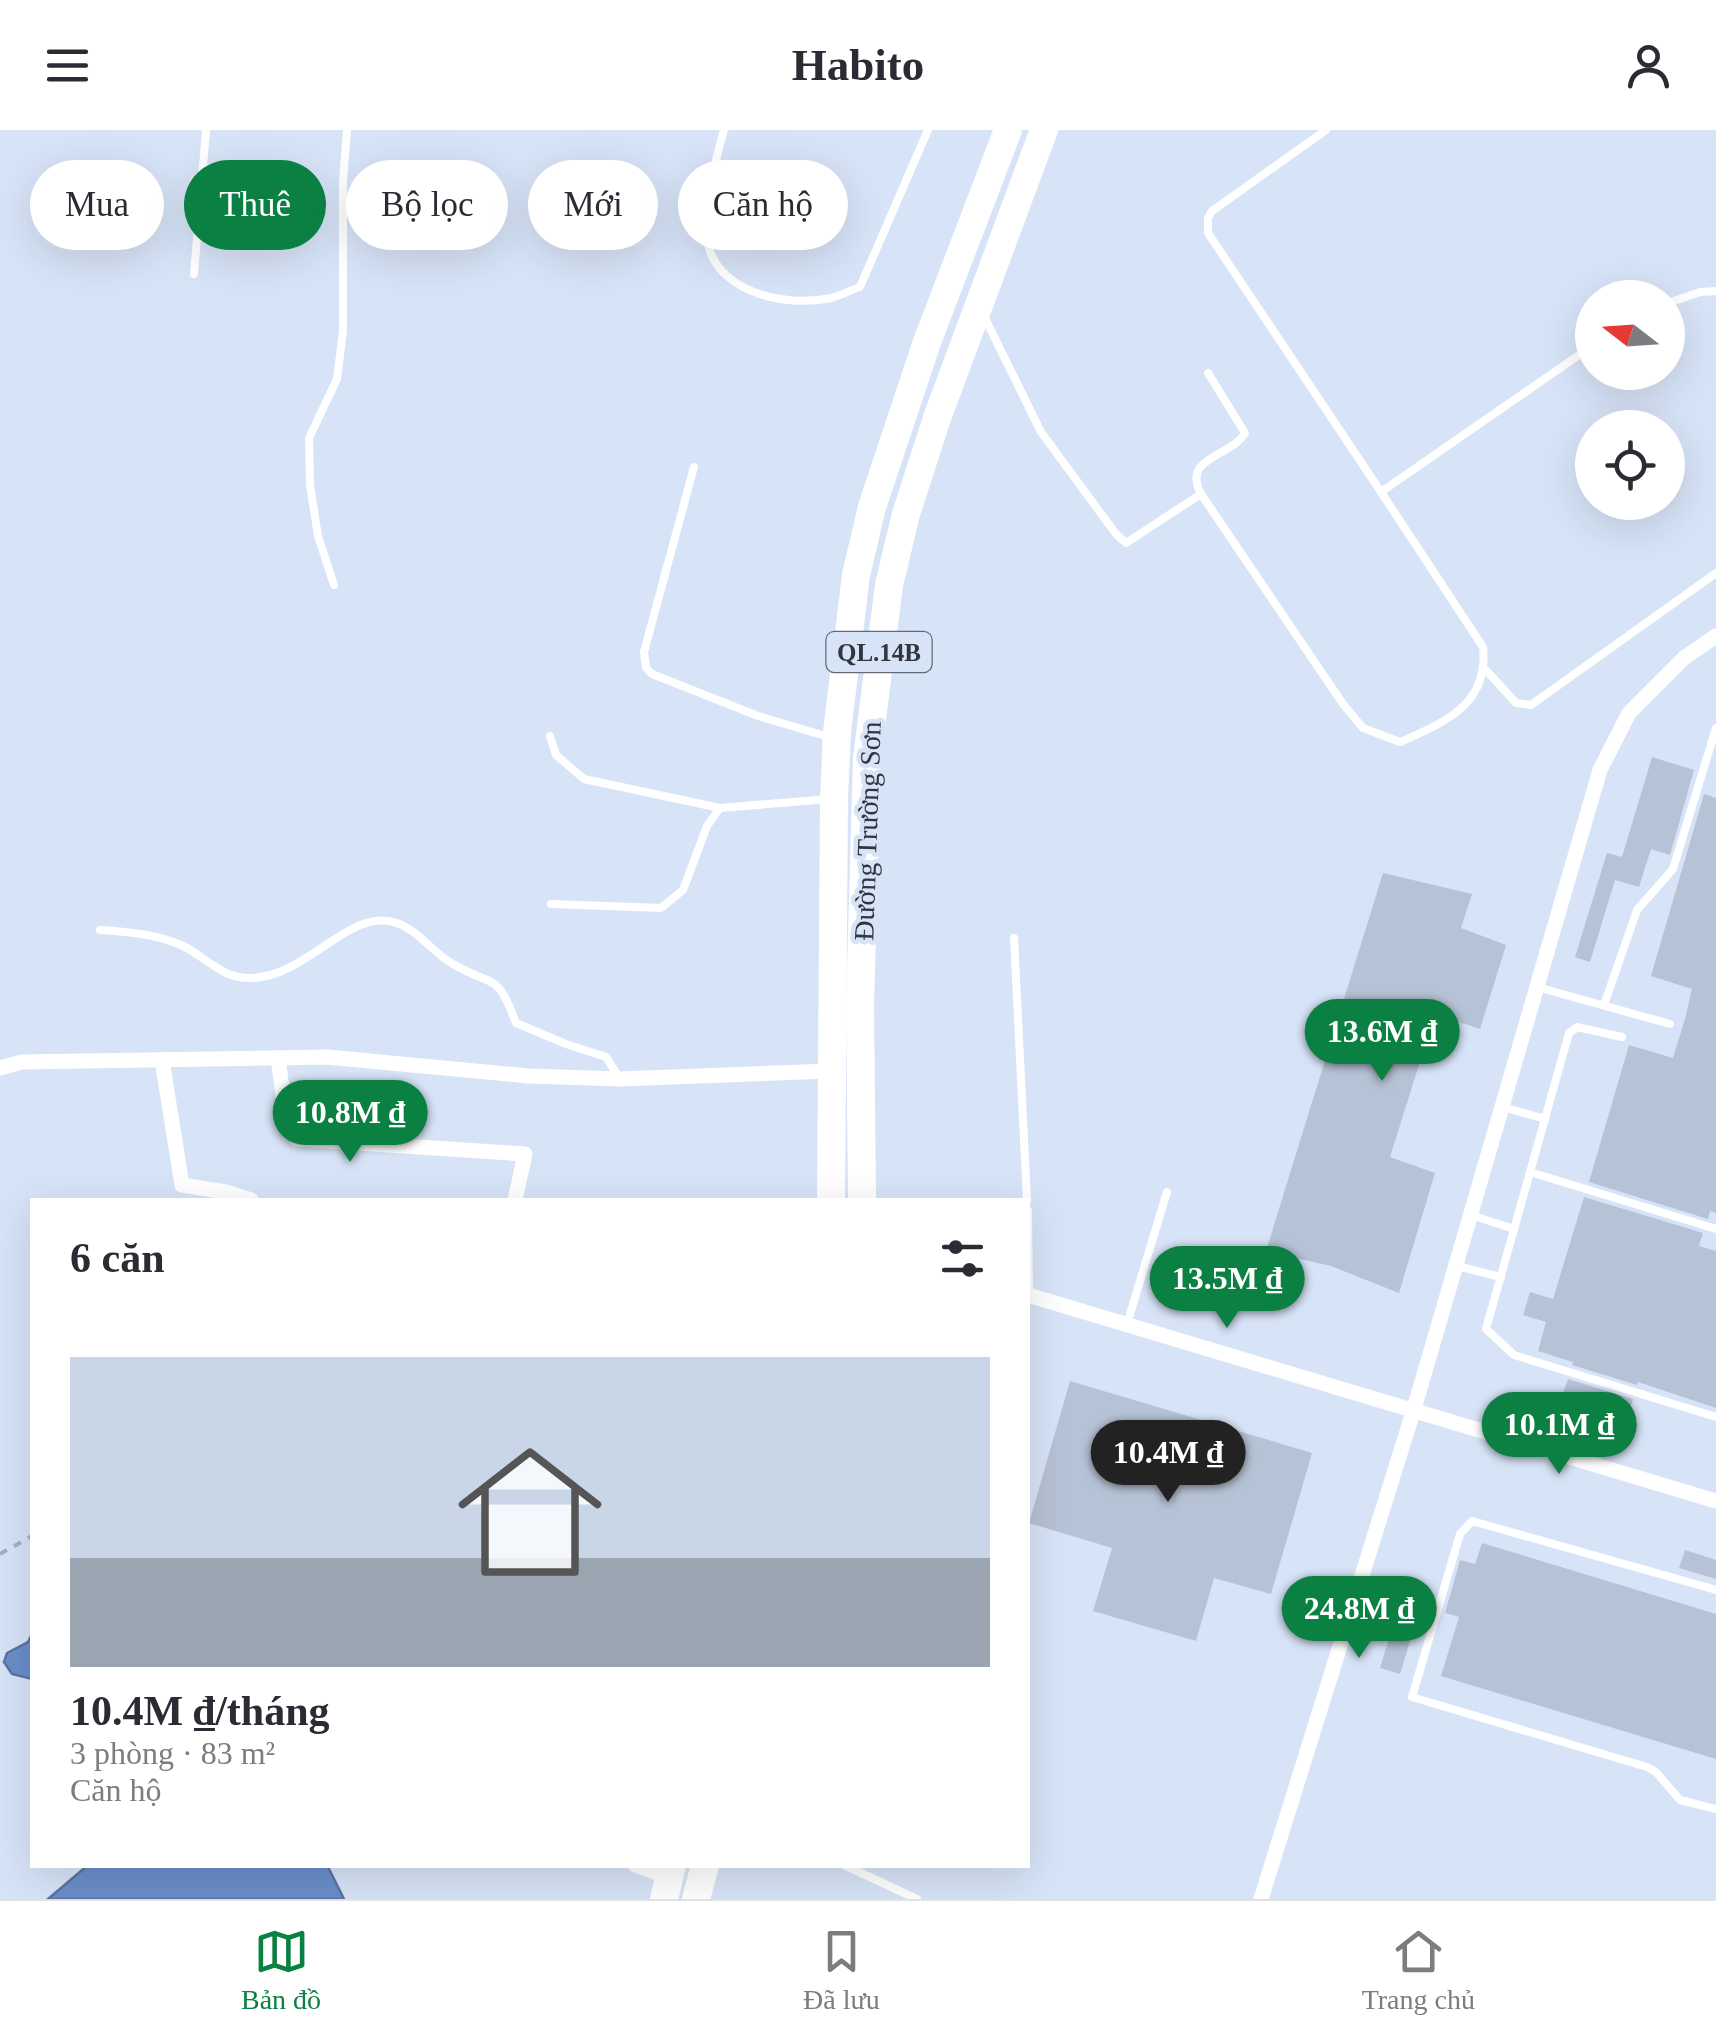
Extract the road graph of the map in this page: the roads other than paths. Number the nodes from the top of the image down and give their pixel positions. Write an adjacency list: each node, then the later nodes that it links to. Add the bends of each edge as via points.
1 (206, 130): 8 (lane)
2 (348, 130): 18 (lane, via 343,331 336,379 309,438 318,536)
3 (724, 130): 4 (lane, via 707,240 718,267 744,289 777,299 830,298 860,287)
4 (928, 130)
5 (1008, 130): 23 (highway, Đường Trường Sơn / QL.14B, via 872,507 850,612)
6 (1044, 130): 11 (highway, Đường Trường Sơn / QL.14B)
7 (1326, 130): 15 (lane, via 1212,211 1208,233)
8 (194, 274)
9 (1716, 291): 10 (lane)
10 (1685, 297)
11 (979, 306): 16 (lane, via 1050,446 1126,543); 45 (highway, Đường Trường Sơn / QL.14B, via 896,546 873,692 862,906)
12 (1575, 358): 15 (lane)
13 (1208, 373): 16 (lane, via 1245,433 1199,466)
14 (694, 467): 23 (lane, via 644,652 646,668 758,716)
15 (1381, 492): 20 (lane, via 1483,647)
16 (1201, 494): 20 (lane, via 1363,728 1400,742 1429,729 1478,690)
17 (1716, 573): 20 (lane, via 1531,705 1516,703)
18 (334, 585)
19 (1716, 636): 29 (street, via 1628,713 1600,770)
20 (1486, 670)
21 (1716, 728): 30 (lane, via 1673,869 1637,910)
22 (550, 736): 25 (lane, via 556,755 584,778)
23 (837, 739): 24 (highway, Đường Trường Sơn / QL.14B)
24 (834, 799): 25 (lane); 36 (highway, Đường Trường Sơn / QL.14B)
25 (720, 808): 26 (lane, via 706,826 683,890 661,908)
26 (551, 904)
27 (100, 930): 37 (lane, via 166,939 222,971 252,978 284,971 360,924 397,923 448,962 492,979 516,1023 606,1056)
28 (1014, 938): 46 (lane)
29 (1537, 987): 30 (lane); 38 (street)
30 (1604, 1005): 31 (lane)
31 (1670, 1024)
32 (1622, 1038): 39 (lane, via 1578,1026 1570,1033)
33 (278, 1058): 34 (street); 37 (street); 43 (street, via 287,1124 298,1138 525,1154)
34 (162, 1060): 35 (street); 42 (street, via 182,1185)
35 (0, 1068)
36 (831, 1071): 37 (street); 44 (highway, Đường Trường Sơn / QL.14B)
37 (620, 1079)
38 (1502, 1107): 39 (lane); 47 (street)
39 (1545, 1119): 40 (lane)
40 (1530, 1172): 48 (lane); 49 (lane)
41 (1168, 1192): 53 (lane)
42 (245, 1198)
43 (515, 1198)
44 (832, 1198)
45 (862, 1198)
46 (1027, 1198)
47 (1471, 1215): 48 (lane); 50 (street)
48 (1514, 1228): 51 (lane)
49 (1716, 1229)
50 (1457, 1266): 51 (lane); 54 (street)
51 (1501, 1277): 55 (lane, via 1486,1329 1514,1355)
52 (1030, 1297): 53 (street)
53 (1128, 1324): 54 (street)
54 (1414, 1409): 56 (street); 65 (street)
55 (1716, 1417)
56 (1716, 1501)
57 (1716, 1590): 58 (lane, via 1472,1521 1460,1534 1412,1697 1647,1766 1680,1800)
58 (1716, 1810)
59 (642, 1868): 62 (street)
60 (704, 1868): 63 (highway)
61 (851, 1868): 64 (lane)
62 (668, 1880)
63 (696, 1899)
64 (918, 1899)
65 (1261, 1899)

